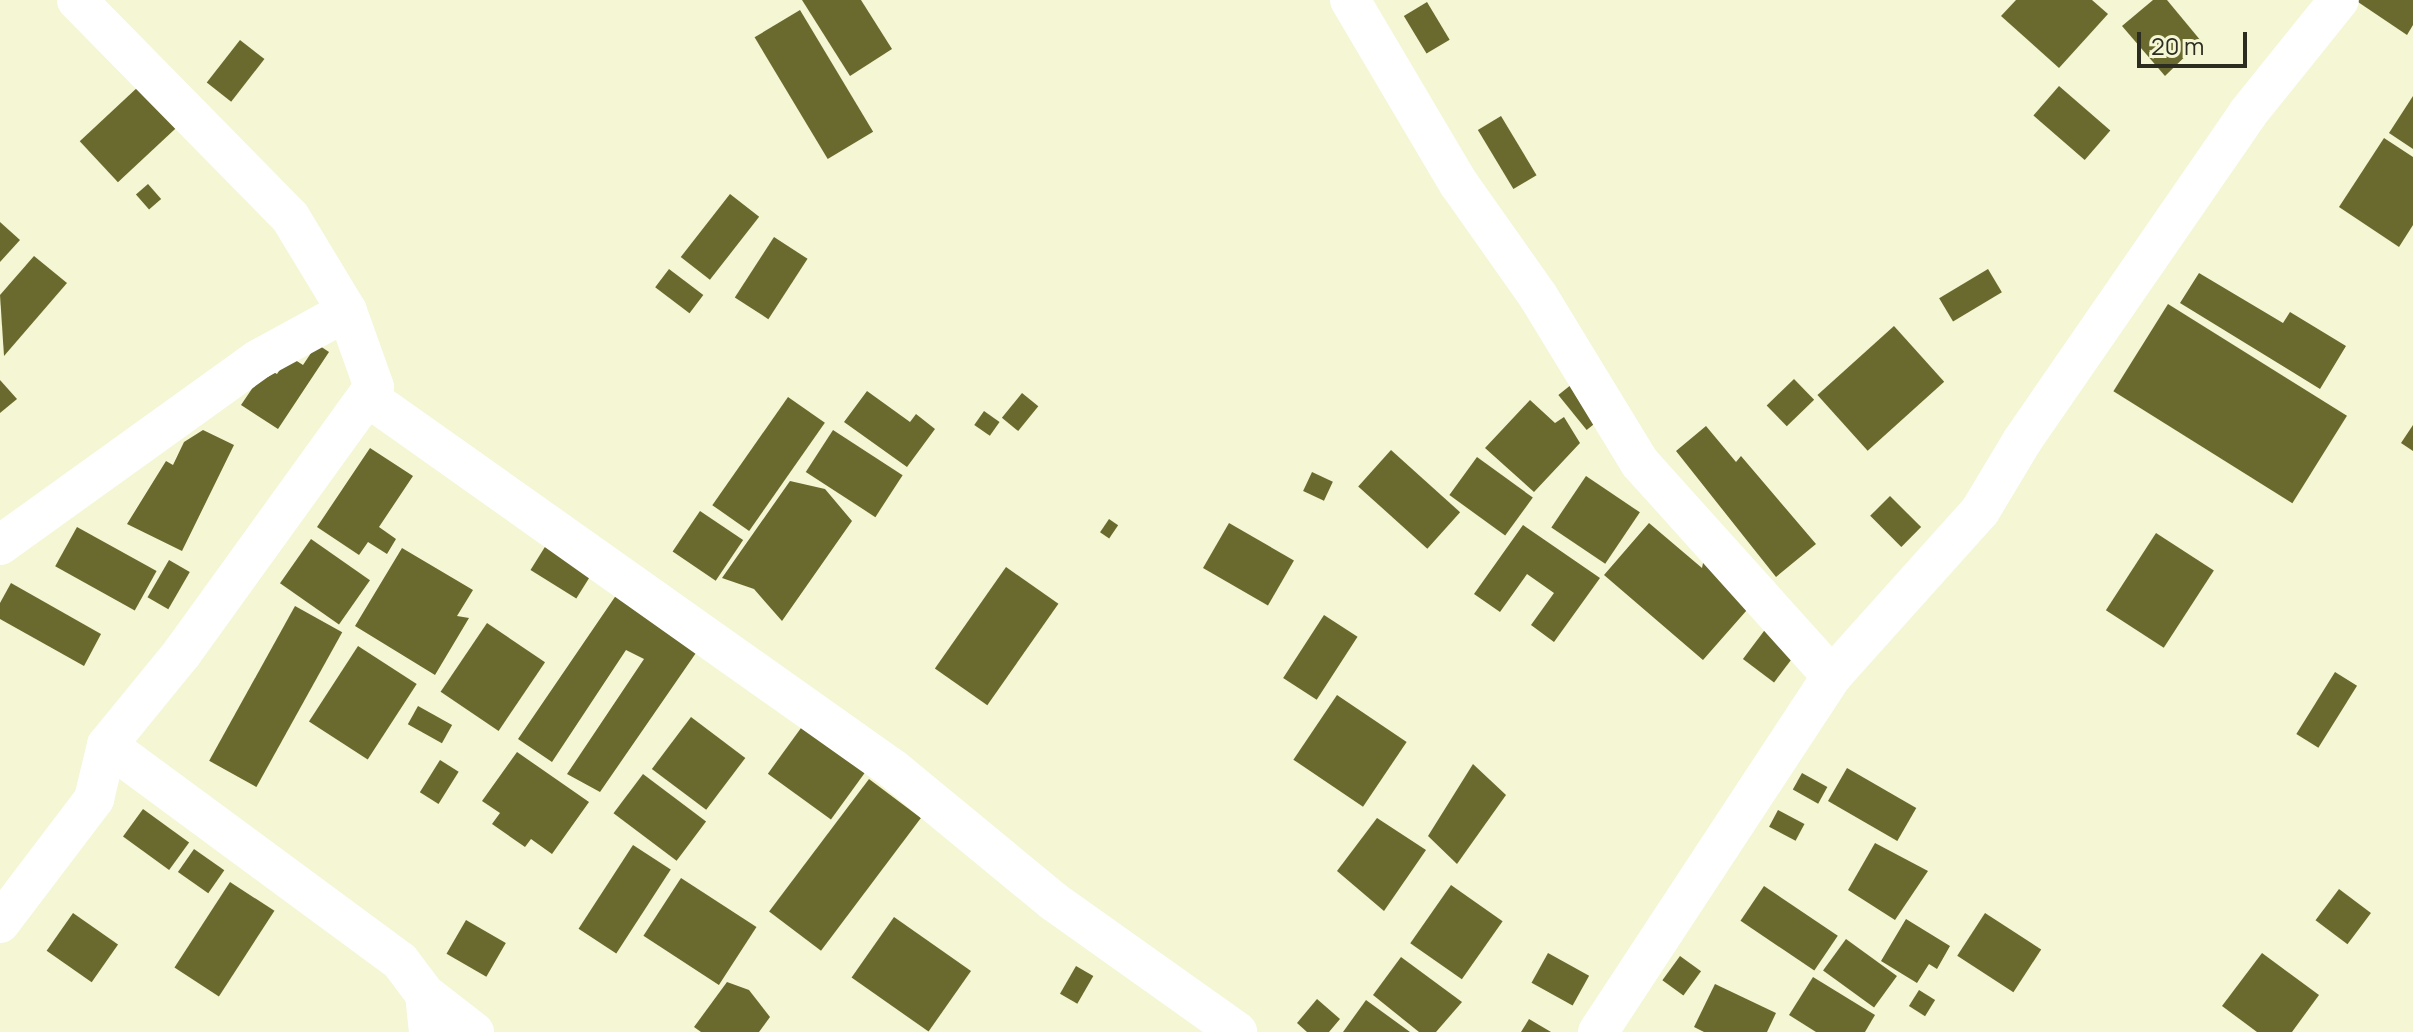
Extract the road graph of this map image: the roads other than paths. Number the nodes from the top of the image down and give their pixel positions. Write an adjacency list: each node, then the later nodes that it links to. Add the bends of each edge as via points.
1 (77, 0): 4 (street, via 290,217)
2 (1350, 0): 7 (street, via 1459,184 1538,296 1640,463)
3 (2339, 0): 7 (street, via 2248,113 2022,441 1980,511)
4 (347, 311): 5 (street, via 369,366 374,387); 6 (street, via 259,359)
5 (369, 398): 8 (street, via 182,653); 12 (street, via 893,769 1053,901)
6 (0, 545)
7 (1832, 676): 13 (street)
8 (107, 745): 9 (street, via 94,799); 10 (street, via 400,961)
9 (0, 923)
10 (427, 1013): 11 (street)
11 (474, 1032)
12 (1237, 1032)
13 (1598, 1032)

